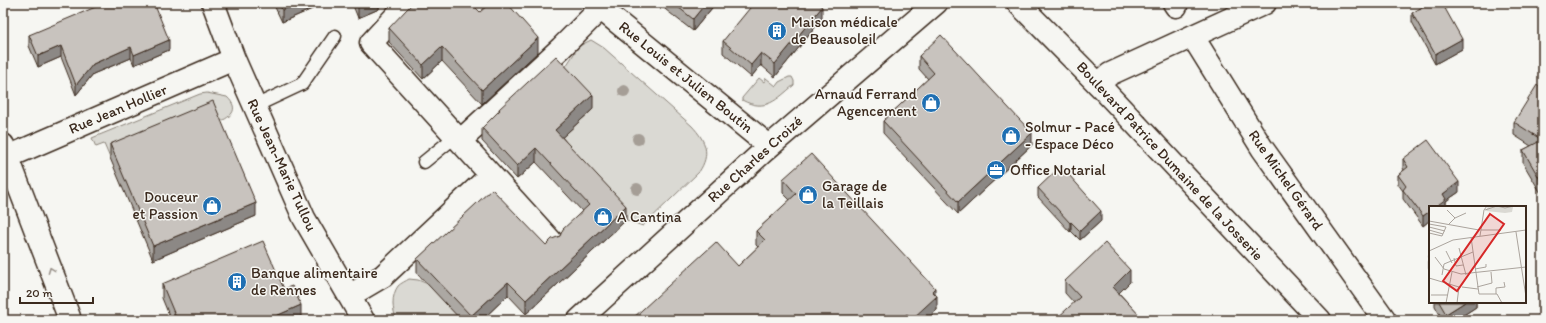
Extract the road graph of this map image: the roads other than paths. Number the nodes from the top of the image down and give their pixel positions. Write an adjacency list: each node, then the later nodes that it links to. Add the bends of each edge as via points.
1 (213, 3): 9 (street, Rue Jean-Marie Tullou)
2 (408, 3): 12 (street, via 371,43)
3 (936, 3): 13 (street, Rue Charles Croizé)
4 (1018, 3): 10 (street, Boulevard Patrice Dumaine de la Josserie)
5 (1265, 3): 8 (street)
6 (601, 5): 12 (street); 13 (street, Rue Louis et Julien Boutin)
7 (335, 36): 11 (lane, via 302,84)
8 (1193, 36): 10 (street, via 1110,74); 23 (street, Rue Michel Gérard, via 1262,148)
9 (234, 59): 11 (street, Rue Jean-Marie Tullou); 14 (street, Rue Jean Hollier)
10 (1098, 84): 22 (street, Boulevard Patrice Dumaine de la Josserie)
11 (254, 106): 18 (street, Rue Jean-Marie Tullou, via 304,218)
12 (458, 138): 15 (lane); 16 (street)
13 (769, 146): 21 (street, Rue Charles Croizé)
14 (4, 154): 19 (street, one-way to 14, via 69,317)
15 (424, 162)
16 (491, 175): 17 (street); 18 (street, via 383,276)
17 (551, 241)
18 (349, 296): 20 (street, Rue Jean-Marie Tullou)
19 (68, 320)
20 (363, 320)
21 (579, 320)
22 (1320, 320)
23 (1385, 320)

